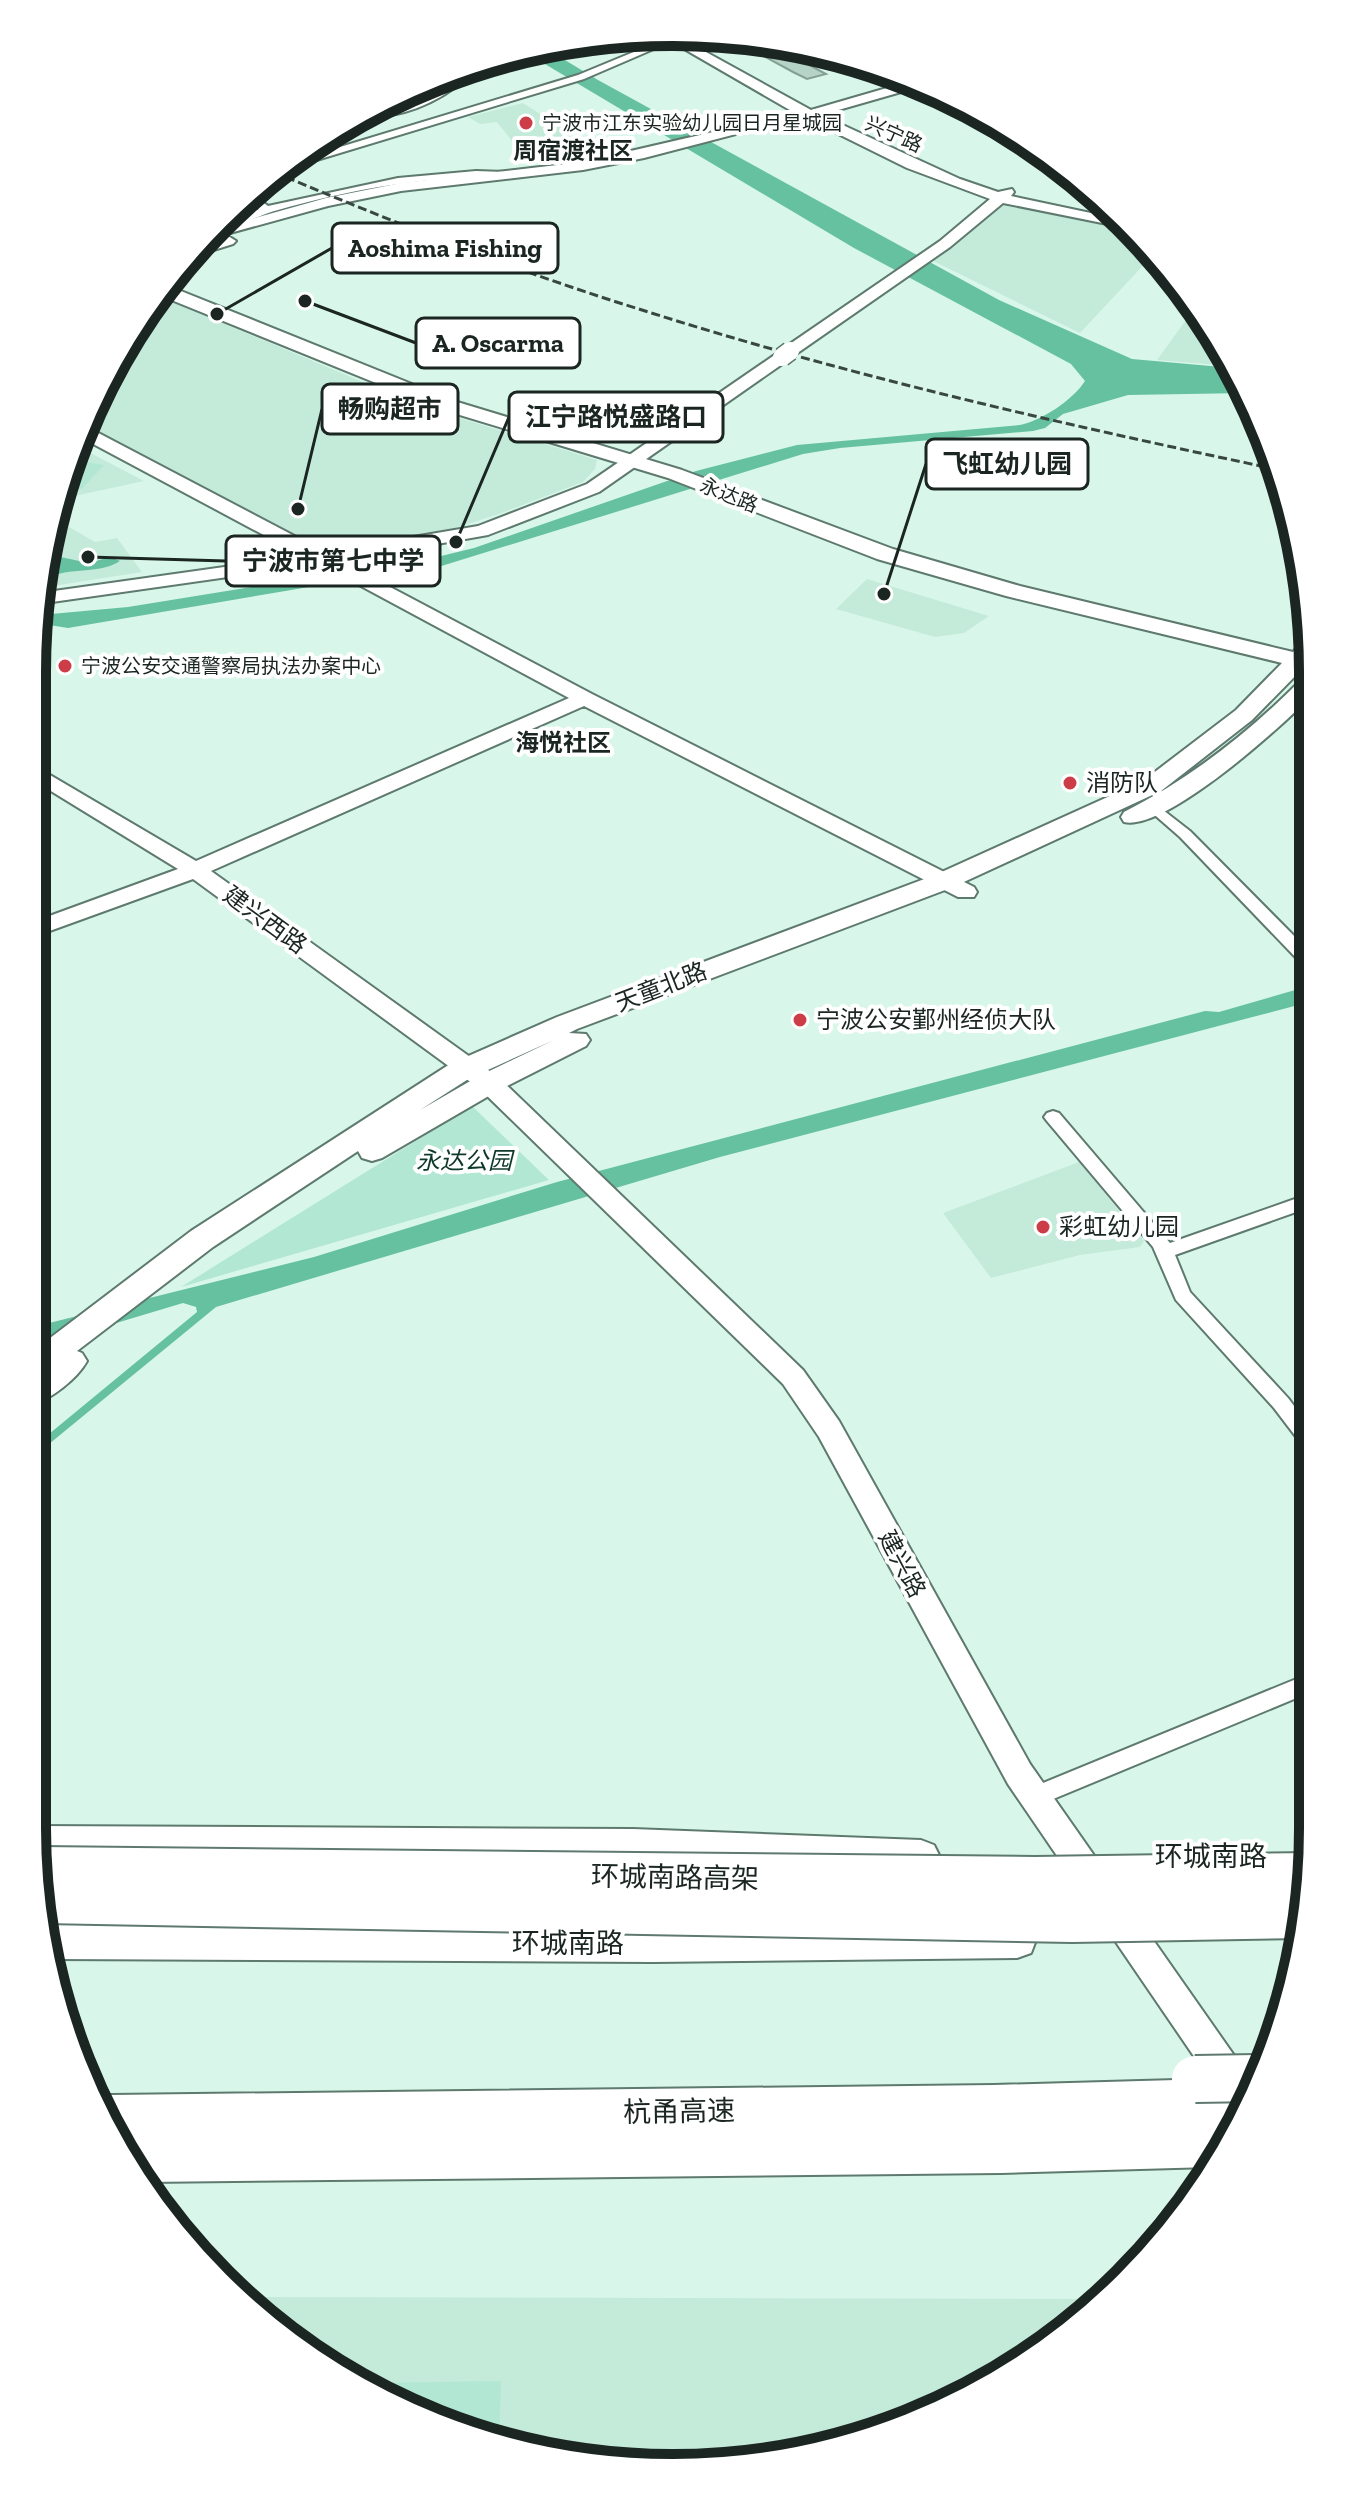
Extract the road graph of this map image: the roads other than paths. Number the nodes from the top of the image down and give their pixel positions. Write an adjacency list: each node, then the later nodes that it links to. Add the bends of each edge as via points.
1 (655, 46): 8 (street, via 581,77)
2 (698, 47): 6 (street, 兴宁路)
3 (453, 86): 5 (street)
4 (898, 89): 6 (street)
5 (395, 111)
6 (814, 114): 9 (street); 12 (street, 兴宁路, via 912,165)
7 (366, 126): 8 (street)
8 (381, 136): 10 (street)
9 (680, 149): 11 (street); 19 (street, via 589,173 416,193 340,208)
10 (319, 156)
11 (504, 175): 14 (street, via 425,177); 18 (street, via 326,202)
12 (1004, 195): 15 (street, 兴宁路); 16 (street, 兴宁路); 23 (street, via 928,256)
13 (257, 203): 14 (street)
14 (267, 211): 17 (street)
15 (1097, 212)
16 (1106, 220)
17 (237, 222)
18 (228, 230)
19 (213, 247)
20 (177, 288): 23 (main road, 永达路, via 451,401)
21 (173, 294): 23 (main road, 永达路, via 447,405)
22 (93, 436): 24 (street)
23 (637, 458): 24 (street, via 593,488 482,531); 26 (main road, 永达路, via 726,487 798,523 951,574)
24 (331, 561): 25 (street); 29 (street)
25 (50, 598)
26 (1299, 654)
27 (1299, 661): 33 (main road, 天童北路, via 1244,715 1152,786)
28 (1299, 695): 31 (main road, 天童北路, via 1179,794)
29 (585, 698): 32 (street); 33 (street)
30 (46, 779): 32 (street, 建兴西路)
31 (1154, 807): 33 (main road, 天童北路); 35 (street)
32 (195, 870): 34 (street); 36 (street, 建兴西路)
33 (955, 886): 36 (main road, 天童北路, via 568,1044)
34 (46, 925)
35 (1299, 951)
36 (479, 1075): 40 (main road, 天童北路, via 202,1239); 41 (main road, 天童北路, via 167,1286); 44 (street, 建兴路, via 793,1377 829,1429 953,1660)
37 (1053, 1117): 39 (street)
38 (1299, 1204): 39 (street)
39 (1165, 1252): 42 (street, via 1182,1295)
40 (46, 1357)
41 (46, 1382)
42 (1299, 1427)
43 (1299, 1687): 44 (street)
44 (1034, 1797): 57 (street, 建兴路)
45 (46, 1842): 48 (main road, via 633,1846)
46 (1298, 1856): 47 (main road, 环城南路)
47 (1110, 1857)
48 (1043, 1862)
49 (47, 1870): 50 (highway, 环城南路高架, bridge, via 1035,1880)
50 (1297, 1876)
51 (50, 1900): 52 (highway, 环城南路高架, bridge, via 1072,1919)
52 (1293, 1915)
53 (1289, 1938): 55 (main road)
54 (1085, 1939): 56 (main road, 环城南路, via 653,1944)
55 (1177, 1939)
56 (56, 1941)
57 (1226, 2112): 58 (highway, 杭甬高速, via 928,2109); 59 (highway, 杭甬高速, via 1001,2150)
58 (118, 2118)
59 (141, 2159)

